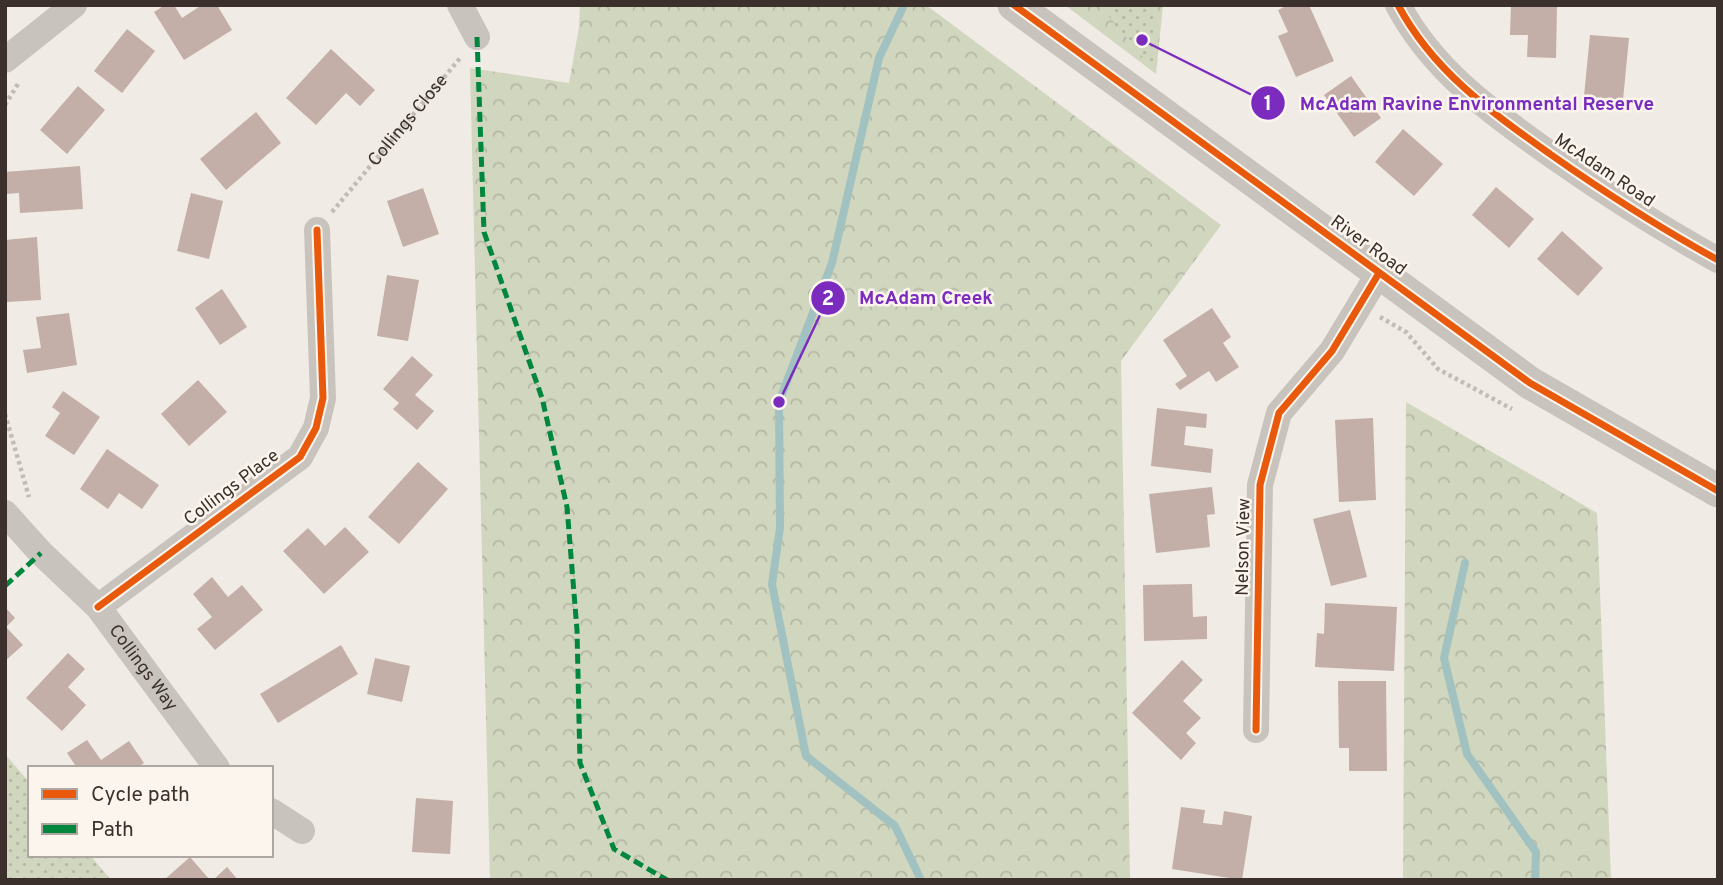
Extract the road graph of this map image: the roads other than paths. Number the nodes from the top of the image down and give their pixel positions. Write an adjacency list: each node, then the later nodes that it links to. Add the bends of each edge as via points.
1 (74, 5): 6 (street)
2 (460, 5): 5 (street)
3 (1014, 5): 9 (street, River Road)
4 (1398, 5): 8 (street, McAdam Road, via 1411,30 1468,94 1620,202)
5 (477, 37)
6 (5, 60)
7 (317, 230): 12 (street, Collings Place, via 323,398 316,428 300,457)
8 (1718, 260)
9 (1379, 273): 10 (street, River Road, via 1530,383); 13 (street, Nelson View, via 1332,351 1279,413 1260,485)
10 (1718, 491)
11 (5, 513): 12 (street, Collings Way)
12 (98, 607): 14 (street, Collings Way)
13 (1256, 730)
14 (216, 766)
15 (273, 812): 16 (street)
16 (302, 831)

